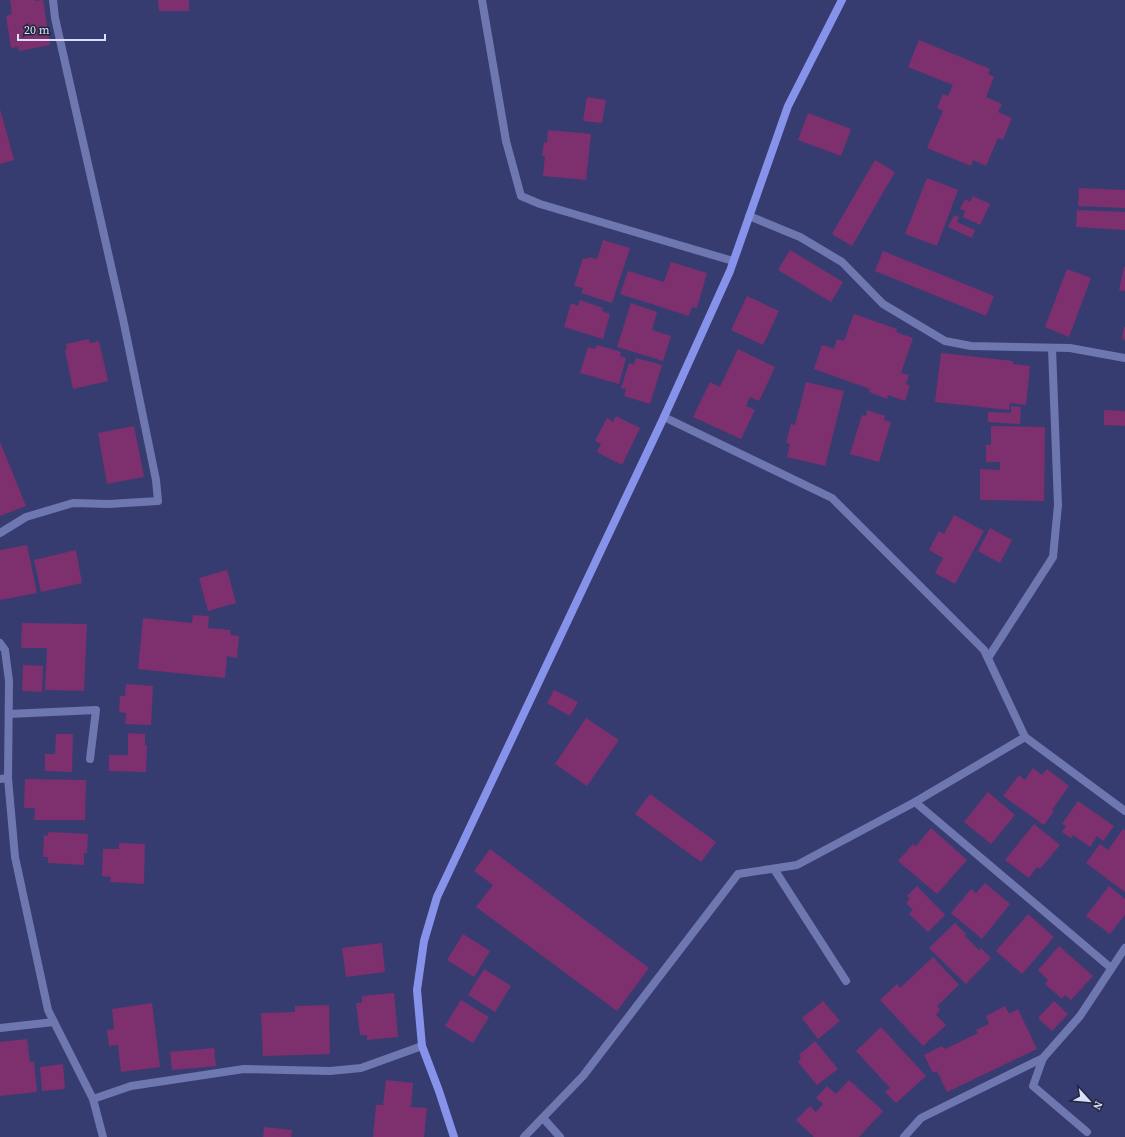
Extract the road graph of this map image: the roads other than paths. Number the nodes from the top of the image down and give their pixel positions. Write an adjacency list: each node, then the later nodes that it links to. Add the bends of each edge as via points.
1 (53, 0): 9 (street, via 123,319 156,480 158,501 72,503 26,517)
2 (482, 0): 5 (street, via 506,141 521,196 540,204)
3 (842, 0): 4 (street, via 788,106)
4 (749, 216): 5 (street); 6 (street, via 800,238 842,262 883,304 945,340 971,346)
5 (733, 261): 8 (street)
6 (1052, 348): 7 (street, via 1070,348); 11 (street, via 1058,505 1052,557)
7 (1125, 358)
8 (664, 417): 11 (street, via 832,498 984,650); 24 (street, via 437,897 424,941 417,990)
9 (0, 533)
10 (0, 643): 12 (street, via 5,650 9,681)
11 (988, 658): 13 (street)
12 (8, 714): 14 (street, via 96,710); 15 (street)
13 (1026, 737): 16 (street); 17 (street)
14 (90, 759)
15 (4, 779): 22 (street, via 15,857 48,1010)
16 (915, 802): 18 (street, via 798,865); 20 (street)
17 (1125, 811)
18 (774, 869): 21 (street); 27 (street, via 738,874 583,1076)
19 (1125, 948): 20 (street)
20 (1111, 968): 25 (street, via 1080,1016)
21 (846, 981)
22 (54, 1022): 23 (street); 26 (street)
23 (0, 1028)
24 (422, 1046): 26 (street, via 361,1068 330,1072 244,1069 132,1086); 30 (street)
25 (1043, 1058): 28 (street, via 1034,1086); 33 (street, via 921,1118)
26 (93, 1099): 29 (street)
27 (543, 1118): 31 (street); 32 (street)
28 (1087, 1132)
29 (102, 1137)
30 (454, 1137)
31 (524, 1137)
32 (560, 1137)
33 (904, 1137)

